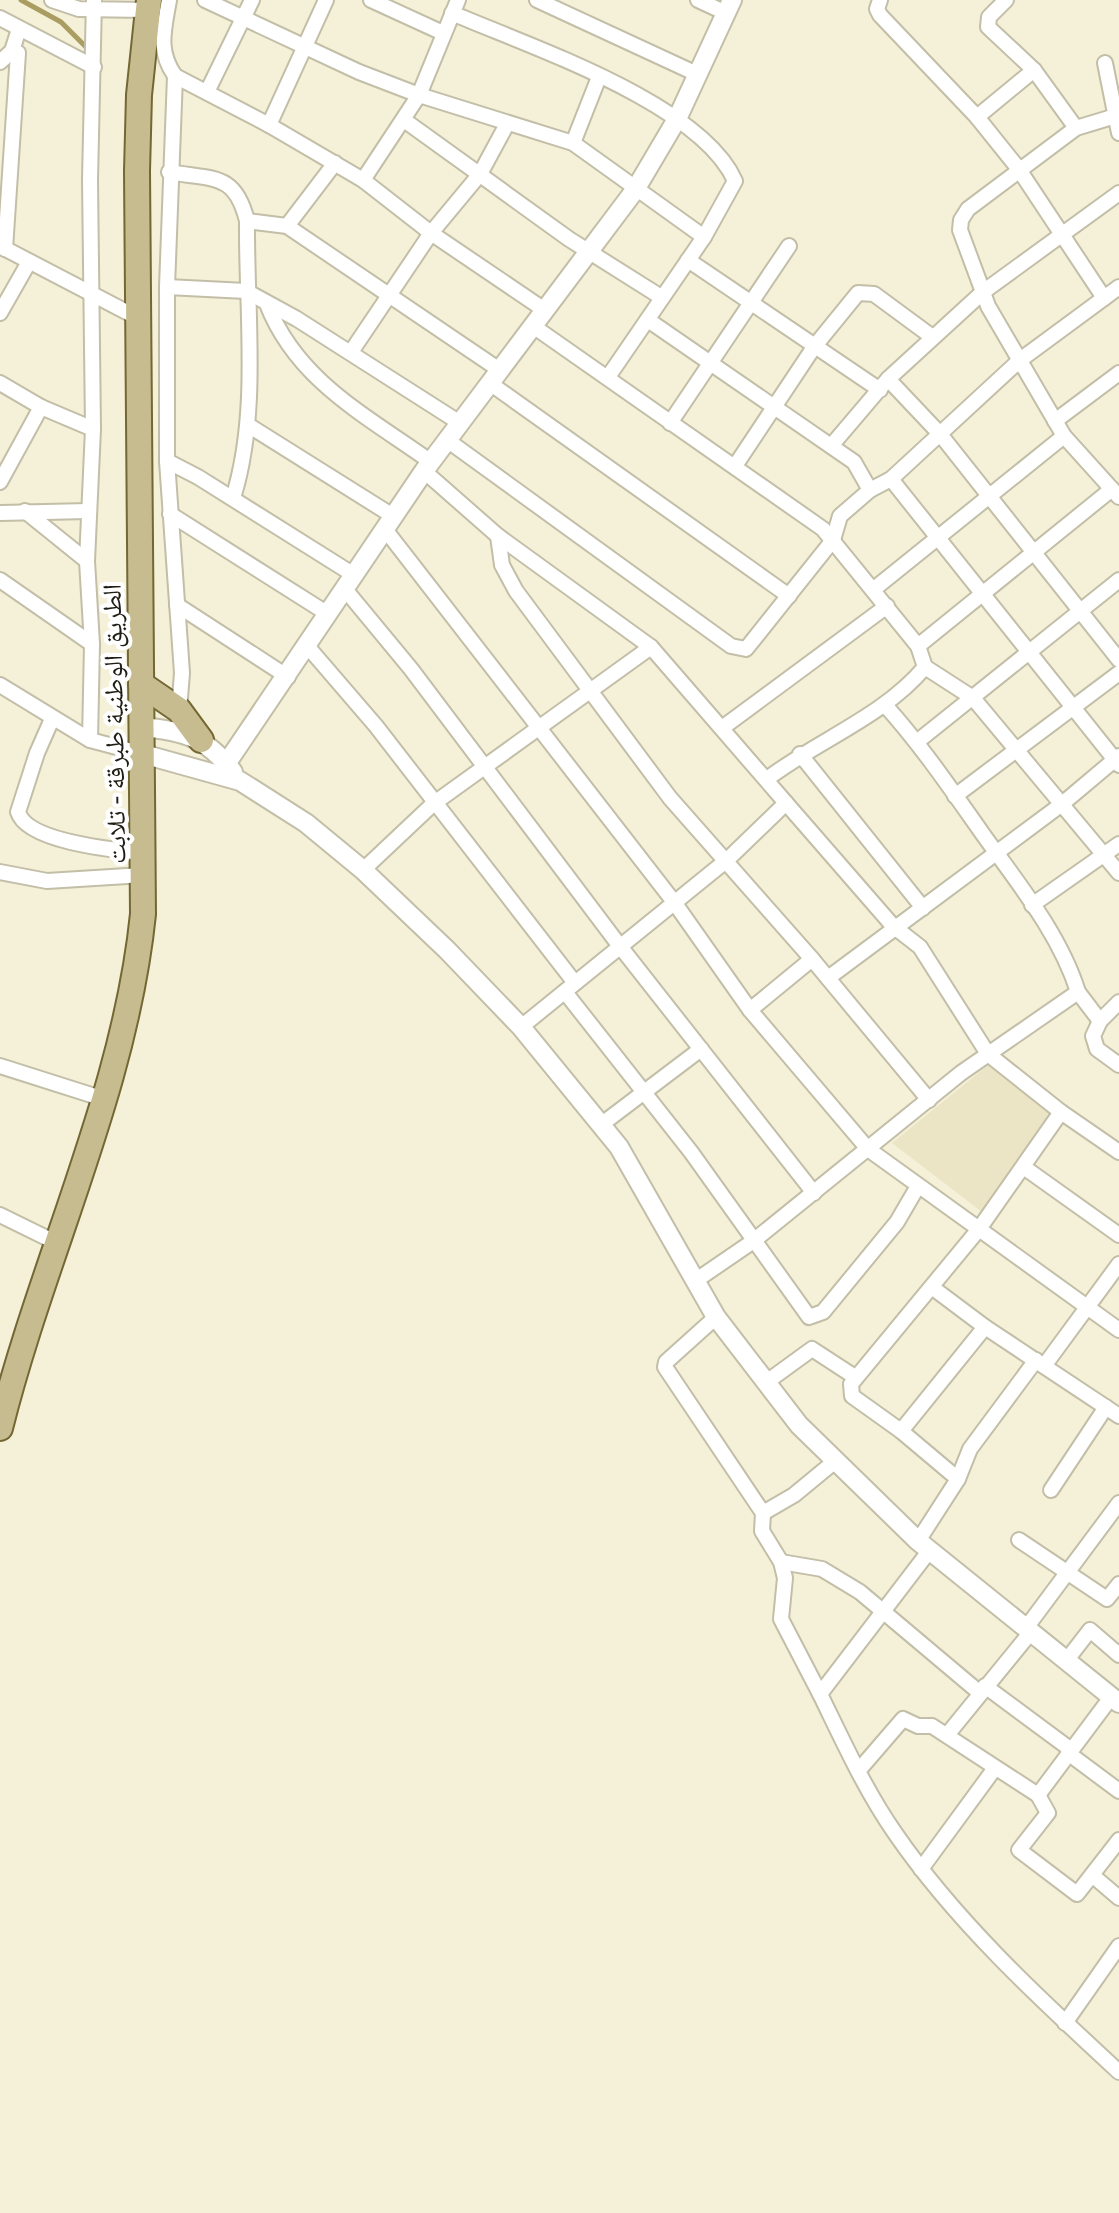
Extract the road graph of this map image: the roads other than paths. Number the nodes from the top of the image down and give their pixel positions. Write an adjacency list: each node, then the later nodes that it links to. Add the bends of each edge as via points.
1 (52, 0): 10 (street)
2 (205, 0): 16 (street)
3 (252, 0): 16 (street)
4 (326, 0): 19 (street)
5 (371, 0): 18 (street)
6 (537, 0): 25 (street)
7 (698, 0): 12 (street)
8 (880, 0): 31 (street, via 880,15)
9 (1006, 0): 11 (street)
10 (93, 5): 14 (street); 23 (street)
11 (988, 5): 24 (street, via 988,27)
12 (729, 6): 25 (street)
13 (455, 7): 18 (street); 27 (street)
14 (155, 17): 26 (street, via 162,55); 69 (main road, الطريق الوطنية طبرقة - تلابت, via 137,171)
15 (0, 18): 17 (street)
16 (242, 19): 19 (street); 28 (street)
17 (19, 29): 20 (street); 23 (street)
18 (443, 33): 29 (street)
19 (307, 46): 29 (street); 35 (street)
20 (12, 51): 21 (street); 39 (street, via 18,53)
21 (0, 62)
22 (1105, 63): 30 (street)
23 (94, 67): 62 (street)
24 (1034, 70): 31 (street); 36 (street)
25 (697, 74): 32 (street)
26 (175, 76): 28 (street); 42 (street)
27 (599, 77): 32 (street); 38 (street)
28 (207, 92): 35 (street)
29 (419, 95): 33 (street); 34 (street)
30 (1117, 115): 36 (street); 37 (street)
31 (977, 117): 41 (street)
32 (677, 119): 45 (street); 51 (street, via 715,151 735,181)
33 (404, 120): 43 (street); 44 (street)
34 (507, 124): 38 (street); 43 (street)
35 (269, 125): 40 (street)
36 (1076, 128): 41 (street)
37 (1119, 133)
38 (573, 143): 45 (street)
39 (6, 154): 53 (street)
40 (335, 163): 44 (street); 48 (street)
41 (1018, 168): 50 (street); 61 (street, via 961,220)
42 (169, 172): 47 (street, via 231,185 241,197); 57 (street)
43 (480, 174): 49 (street); 54 (street)
44 (363, 180): 49 (street)
45 (635, 190): 51 (street); 54 (street)
46 (1119, 193): 50 (street)
47 (247, 221): 48 (street); 59 (street)
48 (287, 226): 60 (street)
49 (431, 233): 60 (street); 67 (street)
50 (1059, 233): 61 (street); 64 (street)
51 (704, 237): 55 (street)
52 (789, 246): 65 (street)
53 (2, 248): 56 (street)
54 (592, 250): 63 (street); 67 (street)
55 (688, 260): 63 (street); 65 (street)
56 (29, 262): 62 (street); 68 (street)
57 (167, 287): 59 (street); 93 (street)
58 (1119, 287): 64 (street)
59 (246, 291): 66 (street); 87 (street)
60 (388, 292): 74 (street); 79 (street)
61 (983, 292): 72 (street); 75 (street)
62 (94, 294): 69 (street); 88 (street)
63 (661, 297): 70 (street)
64 (1104, 298): 75 (street)
65 (751, 302): 73 (street); 76 (street)
66 (267, 304): 74 (street); 94 (street, via 277,329 312,377)
67 (546, 311): 71 (street)
68 (0, 313)
69 (140, 319): 131 (main road, الطريق الوطنية طبرقة - تلابت)
70 (648, 320): 76 (street); 78 (street)
71 (533, 326): 78 (street); 79 (street)
72 (931, 336): 73 (street, via 864,291 853,297); 81 (street)
73 (814, 347): 81 (street); 83 (street)
74 (351, 352): 85 (street)
75 (1020, 360): 84 (street); 89 (street)
76 (708, 363): 83 (street); 86 (street)
77 (1119, 373): 84 (street)
78 (608, 377): 86 (street)
79 (496, 378): 85 (street); 117 (street)
80 (0, 383): 82 (street)
81 (884, 385): 89 (street); 92 (street)
82 (41, 407): 88 (street); 97 (street)
83 (775, 408): 92 (street); 95 (street)
84 (1055, 421): 90 (street)
85 (460, 423): 91 (street)
86 (670, 423): 95 (street)
87 (248, 425): 101 (street); 106 (street)
88 (93, 429): 103 (street)
89 (940, 434): 96 (street); 100 (street)
90 (1064, 436): 99 (street); 100 (street)
91 (447, 440): 94 (street); 117 (street, via 739,651)
92 (831, 446): 98 (street, via 854,462)
93 (167, 461): 101 (street); 104 (street)
94 (427, 466): 106 (street); 107 (street)
95 (735, 466): 109 (street)
96 (891, 479): 98 (street); 108 (street)
97 (0, 482)
98 (870, 490): 109 (street, via 840,516)
99 (1116, 493): 110 (street)
100 (990, 497): 108 (street); 110 (street)
101 (233, 498): 114 (street)
102 (25, 511): 103 (street); 105 (street); 111 (street)
103 (89, 511): 111 (street)
104 (170, 514): 118 (street); 121 (street)
105 (2, 516)
106 (389, 522): 114 (street); 140 (street)
107 (498, 536): 125 (street); 133 (street, via 502,565 516,591)
108 (935, 536): 115 (street); 116 (street)
109 (833, 540): 115 (street); 117 (street)
110 (1033, 554): 116 (street); 120 (street)
111 (87, 561): 122 (street)
112 (0, 580): 122 (street)
113 (1119, 580): 120 (street)
114 (349, 582): 121 (street); 149 (street)
115 (874, 589): 119 (street)
116 (982, 594): 123 (street); 126 (street)
117 (789, 596)
118 (177, 605): 130 (street); 137 (street)
119 (887, 606): 123 (street); 141 (street)
120 (1081, 609): 126 (street); 127 (street)
121 (328, 614): 124 (street)
122 (92, 644): 142 (street)
123 (918, 646): 128 (street)
124 (308, 647): 130 (street); 154 (street)
125 (651, 647): 133 (street); 141 (street)
126 (1029, 650): 134 (street); 136 (street)
127 (1119, 660)
128 (925, 667): 134 (street); 135 (street)
129 (1119, 673): 136 (street)
130 (288, 677): 150 (street)
131 (141, 684): 137 (main road); 139 (main road, الطريق الوطنية طبرقة - تلابت)
132 (0, 685): 138 (street)
133 (590, 692): 140 (street); 159 (street, via 670,798)
134 (973, 698): 144 (street); 145 (street)
135 (885, 705): 144 (street); 147 (street)
136 (1075, 707): 145 (street); 148 (street)
137 (179, 710): 143 (main road)
138 (52, 719): 142 (street); 160 (street, via 18,812 21,820 28,828)
139 (142, 727): 143 (street, via 181,731); 146 (main road, الطريق الوطنية طبرقة - تلابت)
140 (537, 727): 149 (street); 164 (street)
141 (722, 728): 151 (street)
142 (90, 740): 146 (street)
143 (201, 740): 150 (street)
144 (918, 741): 152 (street)
145 (1018, 751): 152 (street); 155 (street)
146 (143, 754): 150 (street); 160 (main road, الطريق الوطنية طبرقة - تلابت)
147 (800, 754): 151 (street); 166 (street)
148 (1117, 760): 155 (street)
149 (483, 767): 154 (street); 168 (street)
150 (223, 768): 161 (street, via 306,823)
151 (767, 779): 153 (street)
152 (955, 796): 157 (street)
153 (786, 803): 159 (street); 167 (street)
154 (433, 804): 161 (street); 171 (street)
155 (1062, 804): 157 (street); 158 (street)
156 (1119, 844): 158 (street)
157 (996, 853): 165 (street); 166 (street)
158 (1104, 855): 163 (street); 165 (street)
159 (727, 860): 164 (street); 169 (street)
160 (143, 864): 162 (street, via 47,881); 182 (main road, الطريق الوطنية طبرقة - تلابت, via 135,974)
161 (363, 870): 176 (street)
162 (0, 872)
163 (1119, 873)
164 (674, 902): 168 (street); 174 (street)
165 (1032, 905): 172 (street)
166 (923, 908): 167 (street)
167 (893, 926): 170 (street); 178 (street, via 920,947)
168 (619, 945): 171 (street); 177 (street)
169 (812, 959): 170 (street); 174 (street)
170 (828, 978): 183 (street)
171 (570, 988): 176 (street); 181 (street)
172 (1078, 992): 175 (street); 178 (street)
173 (1119, 1002): 175 (street)
174 (750, 1010): 186 (street)
175 (1100, 1021): 179 (street, via 1094,1044)
176 (521, 1027): 185 (street)
177 (701, 1049): 181 (street); 190 (street)
178 (988, 1054): 183 (street); 184 (street)
179 (1119, 1065)
180 (0, 1066): 182 (street)
181 (643, 1092): 185 (street); 195 (street)
182 (104, 1099): 194 (main road, الطريق الوطنية طبرقة - تلابت)
183 (929, 1100): 186 (street)
184 (1061, 1112): 187 (street); 188 (street)
185 (602, 1124): 197 (street, via 634,1170)
186 (868, 1149): 189 (street); 190 (street)
187 (1119, 1152)
188 (1025, 1168): 192 (street); 193 (street)
189 (918, 1186): 192 (street); 195 (street, via 879,1245 813,1318 802,1311)
190 (814, 1193): 195 (street)
191 (0, 1215): 194 (street)
192 (979, 1229): 198 (street); 199 (street)
193 (1119, 1235)
194 (55, 1242): 208 (main road, الطريق الوطنية طبرقة - تلابت)
195 (752, 1242): 197 (street)
196 (1119, 1264): 199 (street)
197 (695, 1281): 200 (street)
198 (933, 1288): 201 (street); 204 (street)
199 (1087, 1307): 202 (street); 203 (street)
200 (716, 1317): 205 (street); 214 (street, via 665,1365)
201 (985, 1327): 203 (street); 209 (street)
202 (1119, 1330)
203 (1040, 1363): 206 (street); 211 (street, via 970,1449)
204 (855, 1377): 205 (street, via 812,1349); 209 (street, via 849,1389 852,1396)
205 (768, 1381): 210 (street)
206 (1106, 1407): 207 (street); 212 (street)
207 (1119, 1416)
208 (0, 1424)
209 (901, 1431): 211 (street)
210 (834, 1462): 214 (street); 216 (street)
211 (958, 1479): 216 (street)
212 (1051, 1490)
213 (1119, 1503): 218 (street)
214 (763, 1513): 217 (street, via 762,1531)
215 (1019, 1540): 218 (street)
216 (924, 1546): 220 (street); 221 (street)
217 (781, 1562): 220 (street, via 822,1569); 225 (street, via 781,1619)
218 (1066, 1570): 219 (street, via 1107,1599); 221 (street)
219 (1119, 1584)
220 (881, 1611): 224 (street); 225 (street)
221 (1028, 1630): 223 (street); 224 (street)
222 (1119, 1655): 223 (street, via 1090,1630)
223 (1066, 1661): 226 (street)
224 (982, 1690): 227 (street); 228 (street)
225 (820, 1694): 230 (street)
226 (1116, 1699): 228 (street)
227 (947, 1735): 229 (street); 230 (street, via 903,1719)
228 (1069, 1751): 231 (street); 232 (street)
229 (995, 1768): 232 (street); 234 (street)
230 (859, 1770): 234 (street)
231 (1119, 1791)
232 (1038, 1795): 235 (street, via 1048,1813 1019,1850 1077,1894)
233 (1119, 1840): 235 (street)
234 (921, 1869): 238 (street)
235 (1092, 1875): 236 (street)
236 (1119, 1898)
237 (1119, 1946): 238 (street)
238 (1065, 2023): 239 (street)
239 (1119, 2072)

